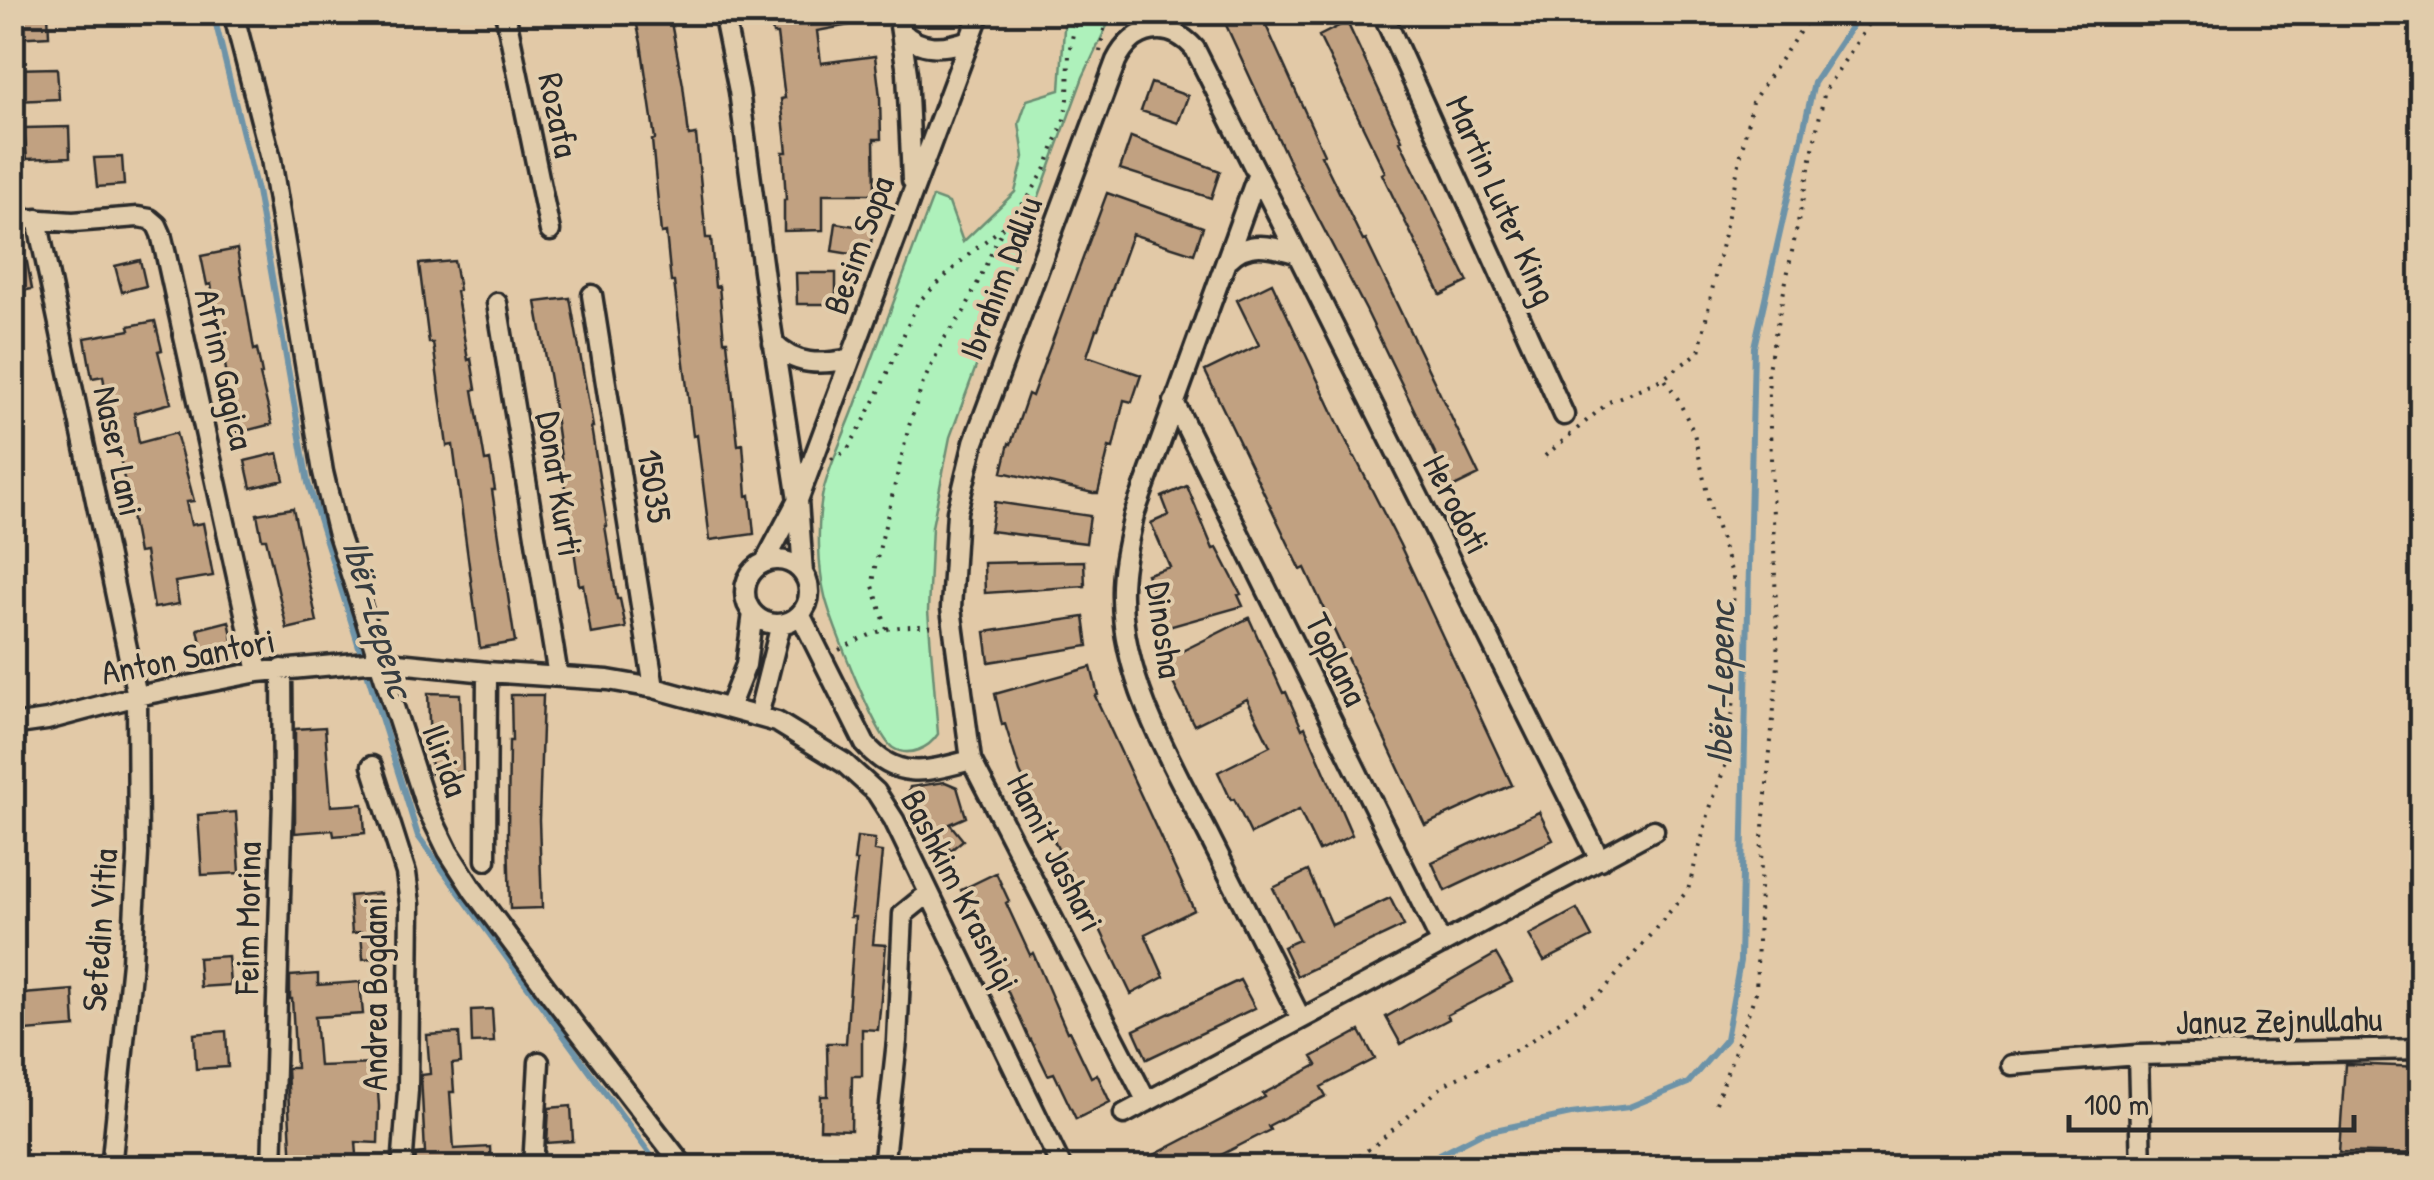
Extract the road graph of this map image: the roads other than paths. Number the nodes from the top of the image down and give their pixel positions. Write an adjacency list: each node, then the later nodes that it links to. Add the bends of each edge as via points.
1 (233, 12): 27 (street, Ilirida, via 271,159 323,472)
2 (505, 12): 12 (street, Rozafa)
3 (723, 12): 17 (street, Besim Sopa)
4 (980, 12): 7 (street, Besim Sopa)
5 (1382, 12): 20 (street, Martin Luter King)
6 (899, 22): 7 (street, via 911,41 925,46); 9 (street)
7 (969, 40): 9 (street, Besim Sopa)
8 (1257, 176): 13 (street, Herodoti); 14 (street, Dinosha); 37 (street, Ibrahim Dalliu, via 1186,38 1164,29 1140,34 1121,51 998,372 957,512 951,608)
9 (912, 190): 18 (street, Besim Sopa)
10 (12, 218): 11 (street, Afrim Gagica)
11 (37, 219): 29 (street, Afrim Gagica, via 138,217 157,226); 33 (street, Naser Lani)
12 (550, 232)
13 (1295, 252): 14 (street, via 1247,246); 41 (street, Herodoti)
14 (1225, 264): 19 (street, Dinosha)
15 (592, 294): 32 (street, 15035)
16 (497, 303): 31 (street, Donat Kurti)
17 (773, 343): 18 (street, via 783,354 813,364); 21 (street, Besim Sopa)
18 (850, 359): 21 (street, Besim Sopa)
19 (1174, 402): 43 (street, Toplana); 44 (street, Dinosha, via 1124,563 1128,642 1142,700)
20 (1564, 415)
21 (798, 500): 22 (street, Besim Sopa); 23 (street, Besim Sopa)
22 (765, 562): 23 (street, via 785,561); 24 (street, Besim Sopa, via 746,584)
23 (803, 573): 25 (street, Besim Sopa, via 809,594)
24 (753, 613): 26 (street); 34 (street, Besim Sopa, via 746,666)
25 (800, 614): 26 (street); 37 (street, Hamit Jashari, via 865,744 884,763 922,771)
26 (781, 624): 35 (street)
27 (378, 661): 28 (street, Anton Santori); 30 (street, Bashkim Krasniqi); 55 (street, Ilirida, via 426,806 448,851)
28 (282, 670): 29 (street, Anton Santori); 52 (street, Feim Morina)
29 (258, 672): 33 (street, Anton Santori)
30 (487, 672): 31 (street, Bashkim Krasniqi); 40 (street)
31 (558, 676): 32 (street, Bashkim Krasniqi)
32 (654, 688): 34 (street, Bashkim Krasniqi)
33 (137, 696): 36 (street, Anton Santori); 51 (street, Sefedin Vitia, via 138,854)
34 (729, 708): 35 (street, Bashkim Krasniqi)
35 (758, 716): 42 (street, Bashkim Krasniqi, via 844,763 876,792)
36 (12, 725)
37 (972, 760): 49 (street, Hamit Jashari)
38 (372, 766): 53 (street, Andrea Bogdani, via 410,904)
39 (1654, 830): 41 (street)
40 (486, 860)
41 (1600, 860): 43 (street)
42 (929, 894): 56 (street, via 902,914); 57 (street, Bashkim Krasniqi)
43 (1442, 944): 44 (street)
44 (1302, 1019): 49 (street)
45 (2422, 1049): 46 (street, Januz Zejnullahu)
46 (2138, 1056): 48 (street, Januz Zejnullahu); 58 (street)
47 (539, 1062): 54 (street)
48 (2011, 1065)
49 (1147, 1102): 50 (street)
50 (1124, 1114)
51 (111, 1168)
52 (272, 1168)
53 (402, 1168)
54 (533, 1168)
55 (686, 1168)
56 (884, 1168)
57 (1062, 1168)
58 (2141, 1168)

